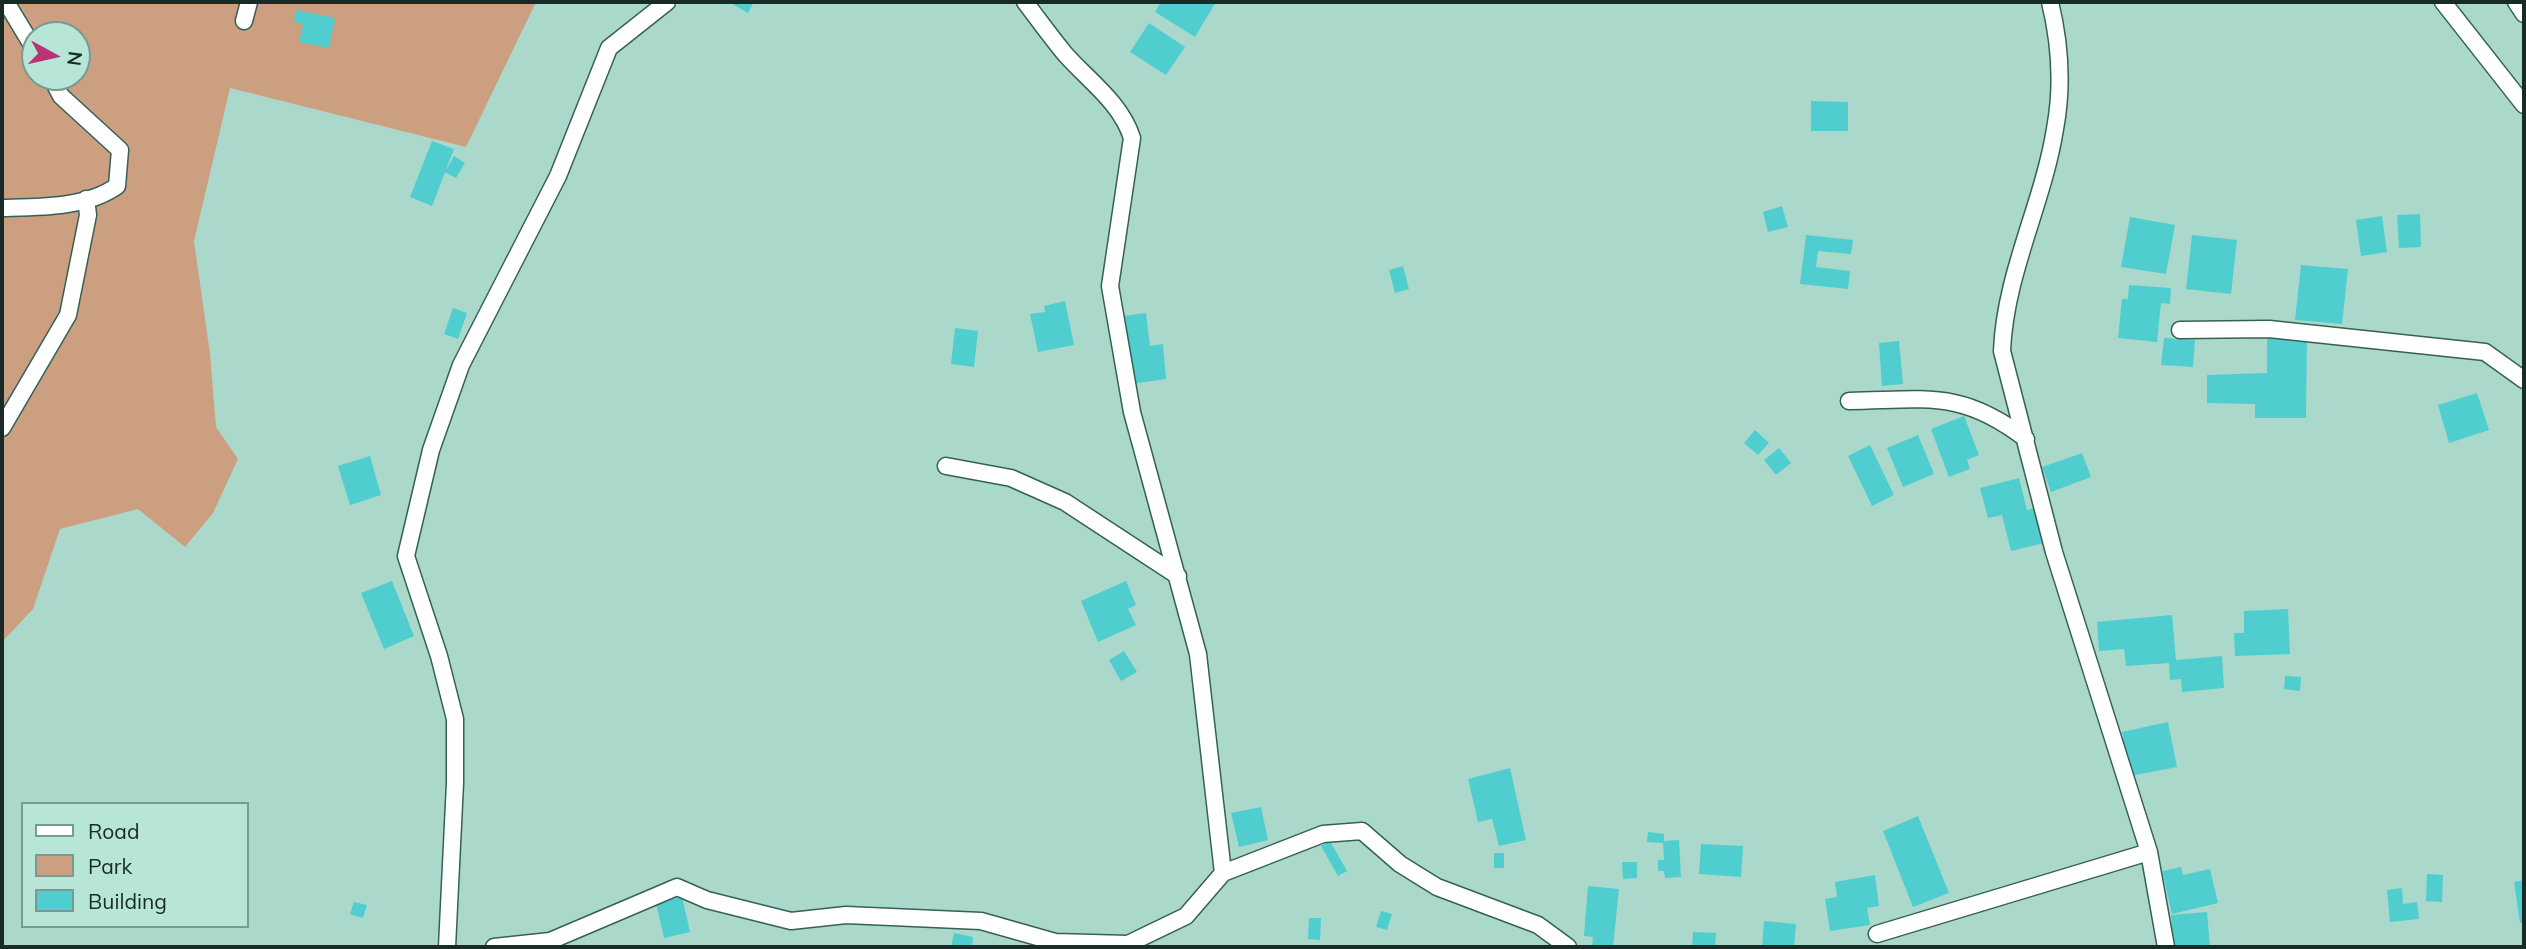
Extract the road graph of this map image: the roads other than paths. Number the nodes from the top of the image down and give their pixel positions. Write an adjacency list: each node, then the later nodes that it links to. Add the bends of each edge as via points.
1 (6, 2): 10 (street)
2 (249, 2): 9 (street)
3 (667, 2): 25 (street, via 608,48 558,176 461,365 432,450 406,556 455,719)
4 (1025, 2): 21 (street, via 1115,105 1132,138 1110,286 1132,412)
5 (2050, 2): 19 (street, via 2060,55 2056,129 2003,317 2002,351)
6 (2443, 2): 12 (street)
7 (2516, 2): 8 (street)
8 (2524, 14)
9 (244, 21)
10 (21, 27)
11 (58, 91): 13 (street, via 120,150 117,186 105,195)
12 (2524, 105)
13 (86, 199): 14 (street); 18 (street, via 88,215 68,315)
14 (2, 208)
15 (2180, 330): 16 (street, via 2269,328 2485,352)
16 (2524, 380)
17 (1849, 401): 19 (street, via 1940,398 2000,419)
18 (2, 428)
19 (2026, 439): 22 (street, via 2054,552)
20 (946, 466): 21 (street, via 1011,478 1065,502)
21 (1178, 576): 23 (street, via 1198,654)
22 (2148, 852): 24 (street); 28 (street)
23 (1223, 873): 26 (street, via 1186,916 1128,944 1055,942 981,921 846,915 791,921 706,900 677,887 550,941); 27 (street, via 1323,834 1362,831 1400,864 1437,887 1538,925)
24 (1877, 933)
25 (447, 947)
26 (494, 947)
27 (1568, 947)
28 (2166, 947)

